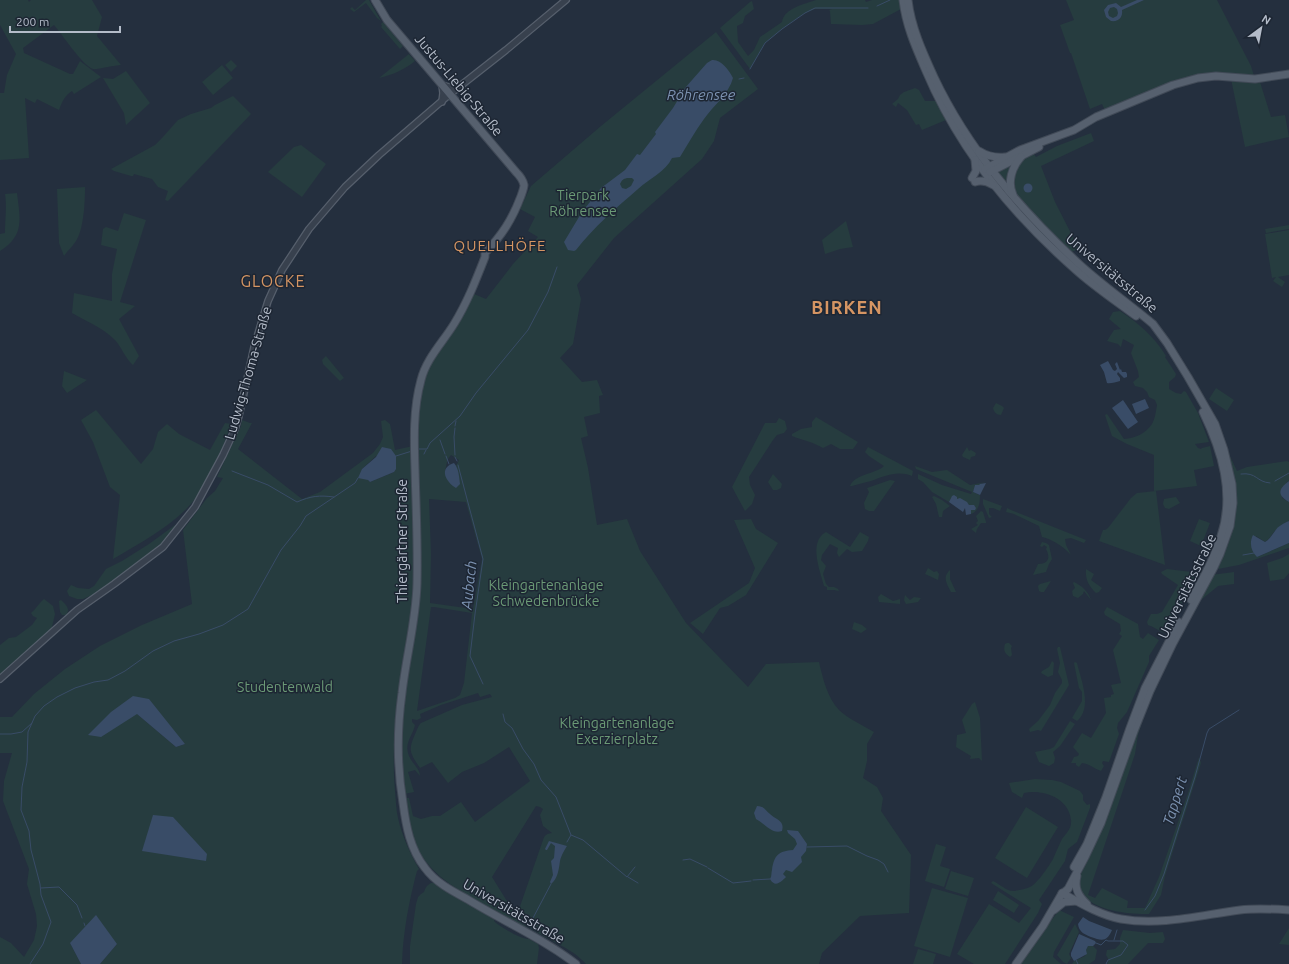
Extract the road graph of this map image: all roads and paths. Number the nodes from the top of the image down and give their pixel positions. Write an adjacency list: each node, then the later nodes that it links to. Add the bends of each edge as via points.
1 (375, 0): 6 (main road, Justus-Liebig-Straße, via 387,20)
2 (566, 0): 7 (street, Ludwig-Thoma-Straße)
3 (903, 0): 14 (main road, via 911,35 933,88)
4 (908, 0): 11 (main road, via 912,22 932,73)
5 (1289, 74): 10 (main road, via 1255,79 1216,76 1188,80 1089,121)
6 (442, 85): 7 (street, via 452,88); 8 (main road, Justus-Liebig-Straße); 9 (street)
7 (462, 85): 8 (street, Ludwig-Thoma-Straße)
8 (450, 94): 9 (street, Ludwig-Thoma-Straße); 18 (main road, Justus-Liebig-Straße, via 517,173 524,185 508,226)
9 (442, 102): 21 (street, Ludwig-Thoma-Straße, via 379,155 346,187 309,229 281,271 268,301 256,340 235,429 195,507 163,547 77,610)
10 (1062, 135): 12 (main road); 13 (main road)
11 (976, 149): 13 (main road, via 986,155); 15 (main road)
12 (1023, 155): 15 (main road); 17 (main road, via 1011,174)
13 (1006, 157): 15 (main road)
14 (975, 160): 15 (main road); 16 (main road, via 973,180 988,182)
15 (987, 171): 16 (main road, Universitätsstraße); 17 (main road, Universitätsstraße)
16 (996, 187): 19 (main road, Universitätsstraße, via 1033,229 1076,270 1152,331 1164,345 1185,381 1210,426 1227,486 1225,523)
17 (1015, 199): 19 (main road, Universitätsstraße, via 1079,263 1153,324 1215,424 1230,473 1233,503 1230,526 1220,554)
18 (485, 253): 23 (main road, Thiergärtner Straße, via 463,308 423,373 415,418 417,586 399,720 399,760 402,802 411,844 424,867)
19 (1211, 567): 20 (main road, Universitätsstraße)
20 (1207, 575): 22 (main road, Universitätsstraße, via 1150,690 1101,823); 24 (main road, Universitätsstraße, via 1145,688 1095,824)
21 (0, 679)
22 (1078, 870): 24 (main road, Universitätsstraße, via 1068,889); 26 (main road, via 1076,888)
23 (439, 882): 29 (main road, Universitätsstraße, via 549,945)
24 (1062, 893): 25 (main road); 28 (main road, Universitätsstraße)
25 (1077, 901): 26 (main road); 28 (main road, via 1064,902)
26 (1091, 908): 27 (main road, via 1120,919 1166,921 1242,910)
27 (1289, 910)
28 (1050, 914): 30 (main road, Universitätsstraße)
29 (576, 964)
30 (1016, 964)

